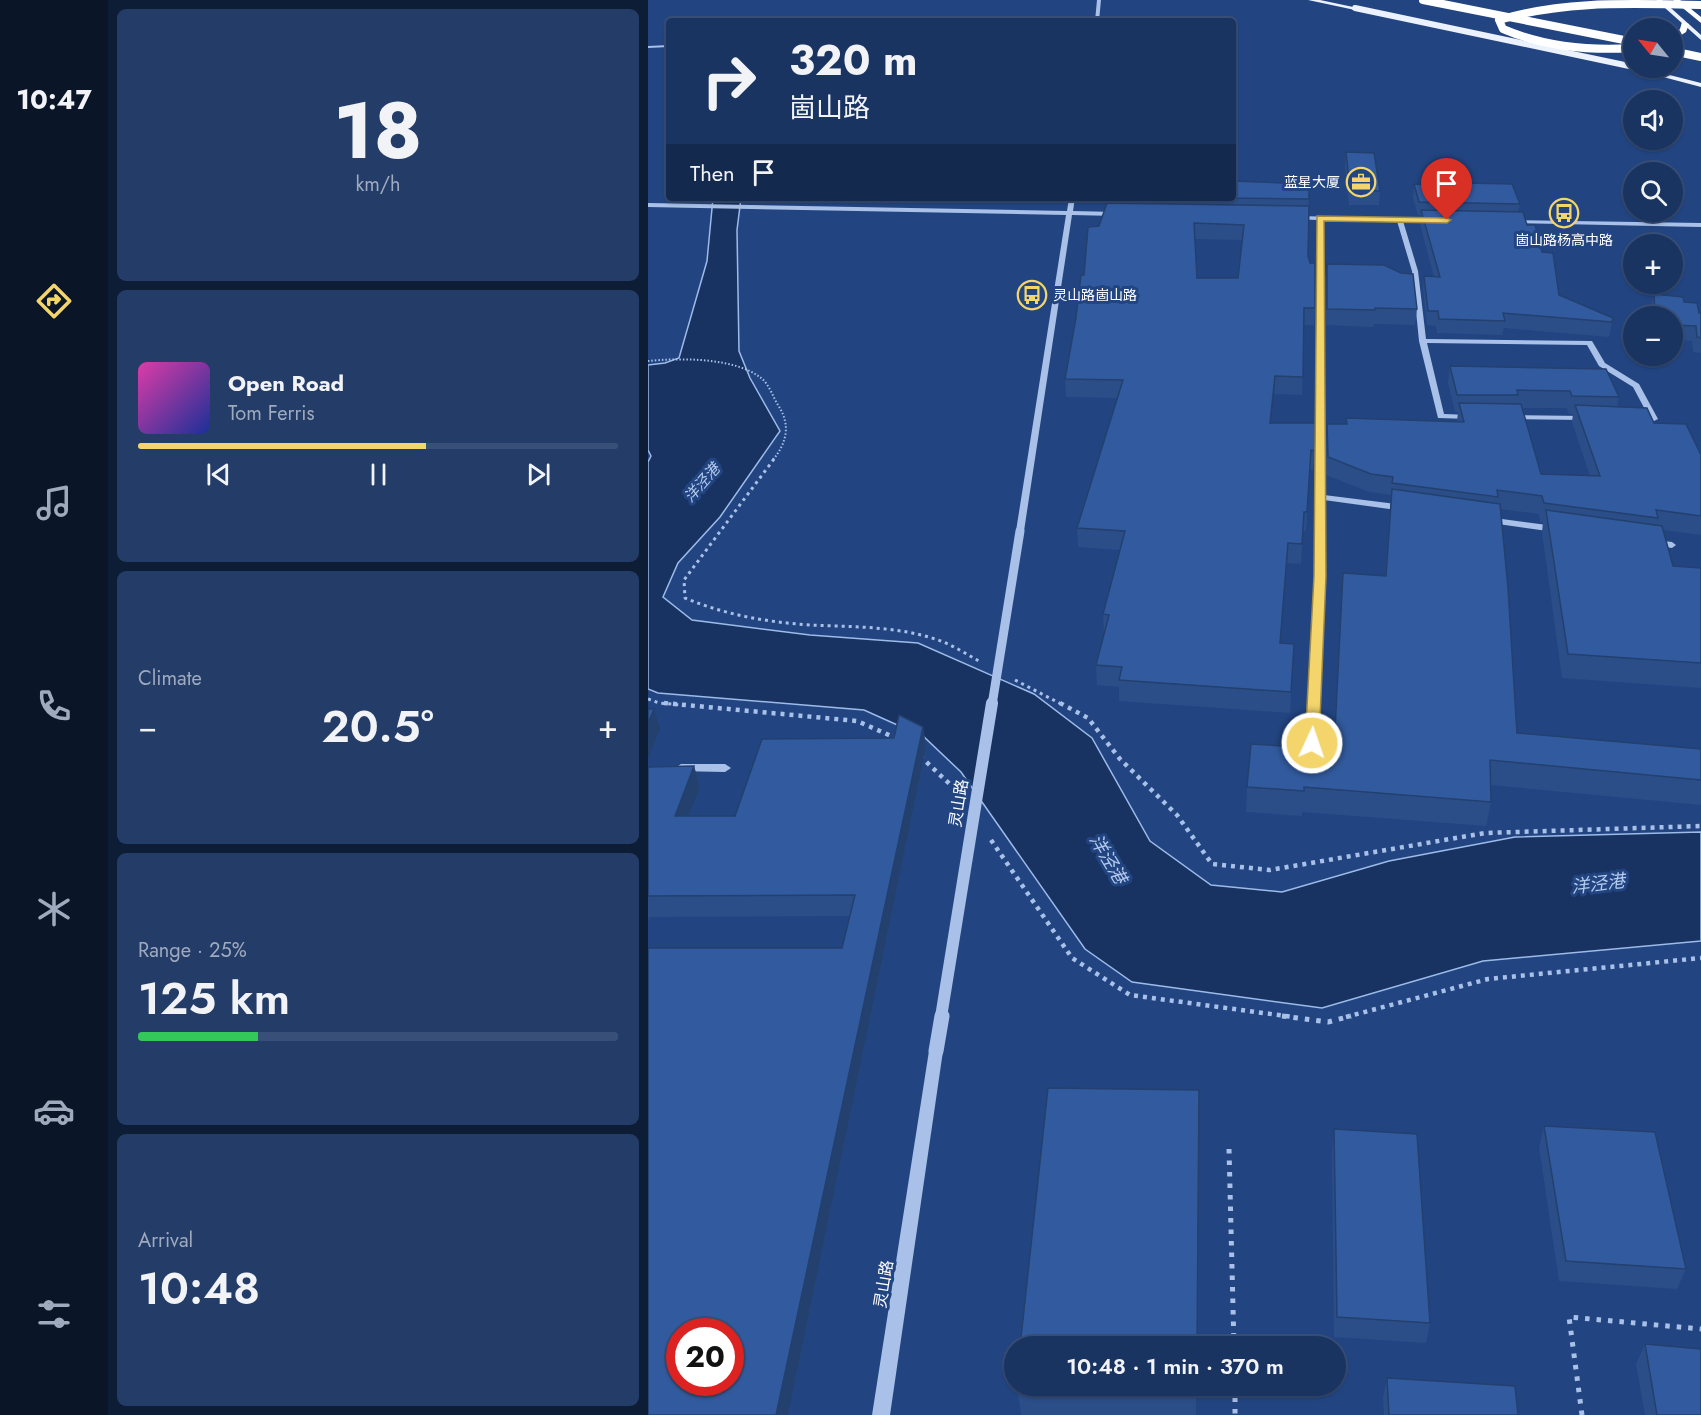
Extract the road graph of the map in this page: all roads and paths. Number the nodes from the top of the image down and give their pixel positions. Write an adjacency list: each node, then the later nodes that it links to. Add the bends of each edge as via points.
1 (1100, 0): 9 (street)
2 (1311, 0): 20 (main road, bridge)
3 (1423, 0): 10 (highway, bridge)
4 (1456, 0): 10 (highway, bridge)
5 (1616, 0): 8 (highway, bridge)
6 (1659, 0): 12 (main road)
7 (1676, 0): 11 (highway)
8 (1701, 4): 17 (highway, bridge, via 1560,5 1521,11 1499,20 1503,29 1521,38 1556,46)
9 (1097, 18)
10 (1536, 21): 14 (highway, bridge)
11 (1701, 21)
12 (1684, 27): 13 (main road)
13 (1701, 38)
14 (1623, 40)
15 (648, 46): 16 (street)
16 (666, 46)
17 (1623, 49)
18 (1683, 53): 19 (highway, bridge)
19 (1700, 57)
20 (1623, 65)
21 (1675, 78): 22 (main road)
22 (1701, 85)
23 (1072, 201): 25 (street, 灵山路)
24 (648, 205): 25 (street)
25 (1070, 213): 26 (street); 61 (street, 灵山路, bridge)
26 (1130, 214)
27 (1284, 218): 28 (street)
28 (1320, 218): 29 (street); 39 (street)
29 (1400, 220): 30 (street); 33 (street, via 1415,272)
30 (1447, 220)
31 (1505, 222): 32 (street)
32 (1701, 225)
33 (1423, 341): 35 (street, via 1441,417); 38 (street, via 1589,343 1602,364 1636,386 1654,419)
34 (648, 361): 45 (path, via 673,357 721,363 760,377 786,414 789,434 684,580 685,598 704,608 748,619 896,631 936,639)
35 (1477, 417)
36 (1500, 417): 37 (street)
37 (1595, 418)
38 (1630, 419)
39 (1321, 497): 40 (street); 49 (street)
40 (1414, 510)
41 (1472, 518): 42 (street)
42 (1566, 531)
43 (1649, 542): 44 (street)
44 (1672, 545)
45 (987, 665)
46 (1007, 676): 54 (path, via 1088,718 1120,759 1177,815 1212,864 1270,870 1485,833)
47 (648, 699): 48 (path, via 857,721)
48 (903, 741)
49 (1312, 743)
50 (919, 755): 53 (path)
51 (670, 768): 52 (street)
52 (726, 768)
53 (958, 793)
54 (1701, 826)
55 (985, 832): 56 (path, via 1072,958 1130,995 1328,1022 1488,979)
56 (1701, 958)
57 (1229, 1149): 59 (path)
58 (1701, 1329): 63 (path, via 1569,1317)
59 (1234, 1336)
60 (1235, 1396): 62 (path)
61 (881, 1415)
62 (1235, 1415)
63 (1582, 1415)

